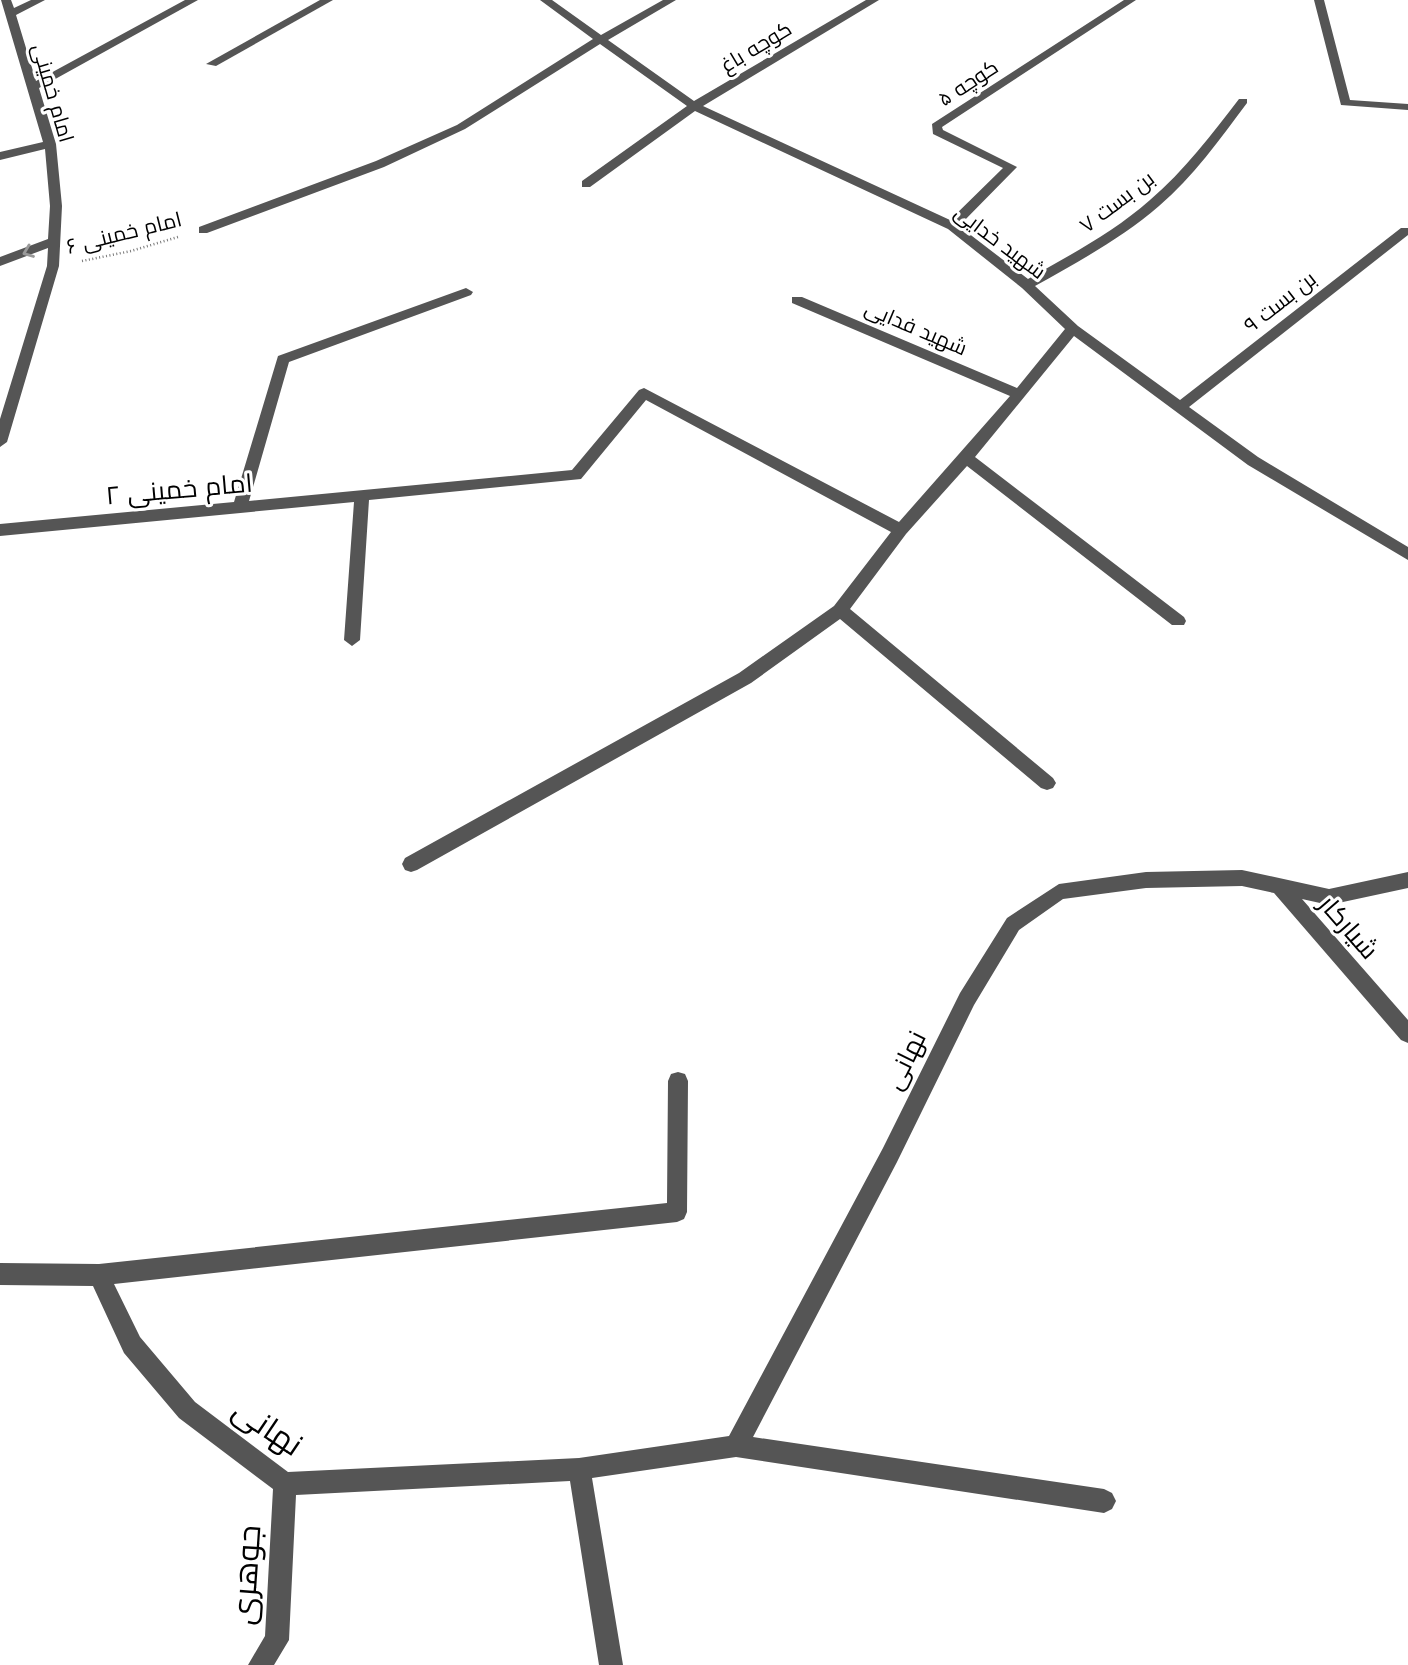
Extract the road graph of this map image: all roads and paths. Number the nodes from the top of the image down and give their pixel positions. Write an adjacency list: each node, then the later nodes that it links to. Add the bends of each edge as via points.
1 (6, 0): 12 (street, امام خمینی)
2 (40, 0): 12 (street)
3 (193, 0): 15 (street)
4 (302, 0): 11 (street)
5 (328, 0): 11 (street)
6 (545, 0): 13 (street, شهید خدایی)
7 (671, 0): 13 (street)
8 (874, 0): 17 (street, کوچه باغ)
9 (1131, 0): 22 (street, کوچه ۵, via 936,127 937,132 1012,169)
10 (1319, 0): 18 (street, via 1345,103)
11 (314, 6): 14 (street)
12 (10, 14): 15 (street, امام خمینی)
13 (601, 39): 17 (street, شهید خدایی); 23 (street, via 461,127 380,164)
14 (212, 64)
15 (33, 87): 19 (street, امام خمینی)
16 (1243, 101): 28 (street, بن بست ۷, via 1154,204)
17 (694, 106): 21 (street, کوچه باغ); 22 (street, شهید خدایی)
18 (1408, 107)
19 (50, 144): 20 (street); 25 (street, امام خمینی)
20 (0, 156)
21 (586, 184)
22 (951, 226): 28 (street, شهید خدایی)
23 (203, 230): 27 (path, امام خمینی ۶, via 131,251)
24 (1405, 231): 34 (street, بن بست ۹)
25 (55, 241): 26 (street, one-way to 26); 27 (street, امام خمینی)
26 (0, 261)
27 (53, 266): 35 (street, امام خمینی)
28 (1027, 285): 31 (street, شهید خدایی)
29 (466, 292): 39 (street, via 283,359)
30 (797, 300): 32 (street, شهید فدایی)
31 (1073, 329): 32 (street); 34 (street, شهید خدایی)
32 (1019, 394): 37 (street)
33 (0, 402): 35 (street)
34 (1180, 407): 42 (street, شهید خدایی, via 1253,461)
35 (9, 415): 36 (street, امام خمینی)
36 (0, 442)
37 (966, 458): 41 (street); 44 (street)
38 (362, 496): 39 (street, امام خمینی ۲); 41 (street, امام خمینی ۲, via 576,475 644,393); 45 (street)
39 (240, 508): 40 (street, امام خمینی ۲)
40 (0, 530)
41 (901, 530): 43 (street)
42 (1405, 549)
43 (840, 610): 46 (street); 47 (street, via 745,678)
44 (1178, 621)
45 (352, 640)
46 (1047, 783)
47 (411, 864)
48 (1408, 880): 49 (street, نهانی, via 1329,897)
49 (1279, 886): 50 (street, شیارکار); 54 (street, نهانی, via 1242,878 1146,880 1059,892 1013,924 967,999 890,1156)
50 (1408, 1034)
51 (678, 1080): 53 (street, via 677,1212)
52 (0, 1274): 53 (street)
53 (99, 1275): 56 (street, نهانی, via 132,1345 187,1410)
54 (736, 1446): 55 (street, نهانی); 57 (street)
55 (579, 1469): 56 (street, نهانی); 59 (street)
56 (285, 1484): 58 (street, جوهری, via 278,1640)
57 (1104, 1501)
58 (260, 1665)
59 (611, 1665)

